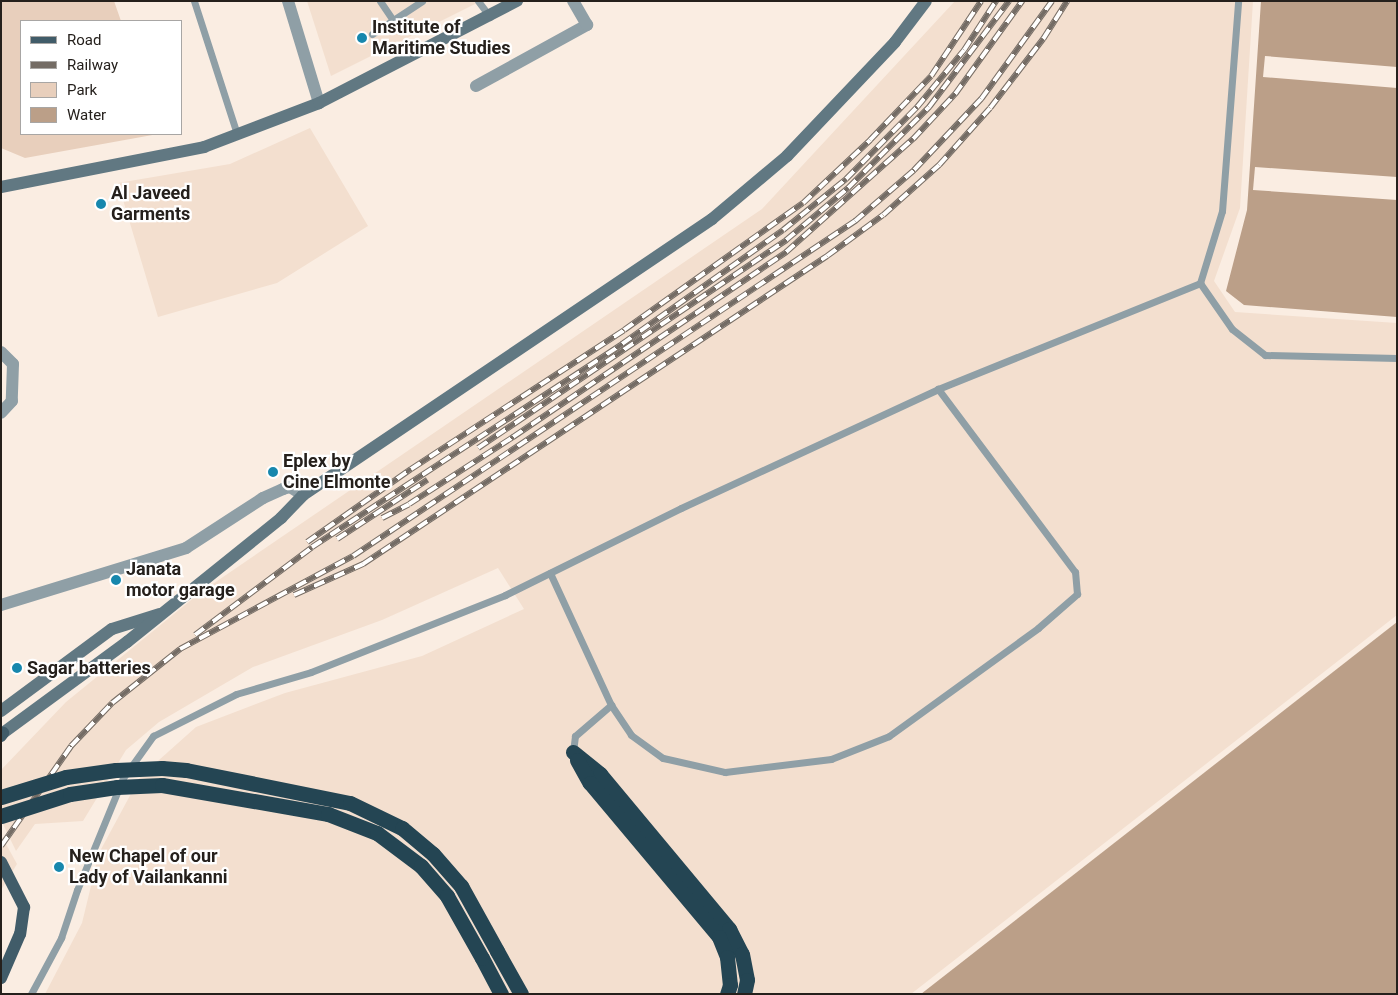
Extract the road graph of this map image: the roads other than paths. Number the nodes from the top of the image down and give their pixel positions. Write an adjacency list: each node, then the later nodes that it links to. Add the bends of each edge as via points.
1 (194, 1): 15 (lane)
2 (288, 1): 14 (street)
3 (380, 1): 11 (lane)
4 (422, 1): 11 (lane)
5 (478, 1): 10 (lane)
6 (517, 1): 10 (main road)
7 (573, 1): 13 (street, via 587,25)
8 (926, 1): 22 (main road, via 895,42 787,156 712,219)
9 (1238, 1): 17 (lane, via 1222,211)
10 (490, 17): 14 (main road)
11 (392, 20): 12 (lane)
12 (372, 34)
13 (476, 86)
14 (319, 103): 15 (main road)
15 (237, 134): 16 (main road, via 204,147 152,159)
16 (1, 187)
17 (1200, 283): 19 (lane, via 1232,330 1265,355); 20 (lane)
18 (1, 352): 21 (street, via 13,364 12,402)
19 (1397, 358)
20 (938, 389): 23 (lane, via 681,508); 26 (lane, via 1075,572 1077,594 1038,628 889,736 831,759 725,772 663,758 631,735)
21 (1, 413)
22 (303, 495): 24 (street, via 290,487 283,489 263,498 186,548); 25 (main road, via 281,518)
23 (550, 573): 26 (lane); 34 (lane, via 505,595 311,672 236,694 153,736 123,778 61,938)
24 (1, 605)
25 (162, 614): 27 (main road, via 112,628); 28 (main road)
26 (611, 705): 29 (lane, via 575,736)
27 (1, 710)
28 (2, 734)
29 (572, 752): 37 (highway, via 590,783 719,937 727,957 730,985); 38 (highway, via 600,774 729,929 742,954 747,980)
30 (1, 797): 36 (highway, bridge, via 66,777 162,768 350,803 402,828 433,854 461,886)
31 (1, 816): 35 (highway, bridge, via 70,794 155,786 184,787 328,814 377,834 421,866 447,896)
32 (1, 862): 33 (main road, via 24,907 24,920)
33 (1, 978)
34 (31, 994)
35 (501, 994)
36 (521, 994)
37 (727, 994)
38 (744, 994)

